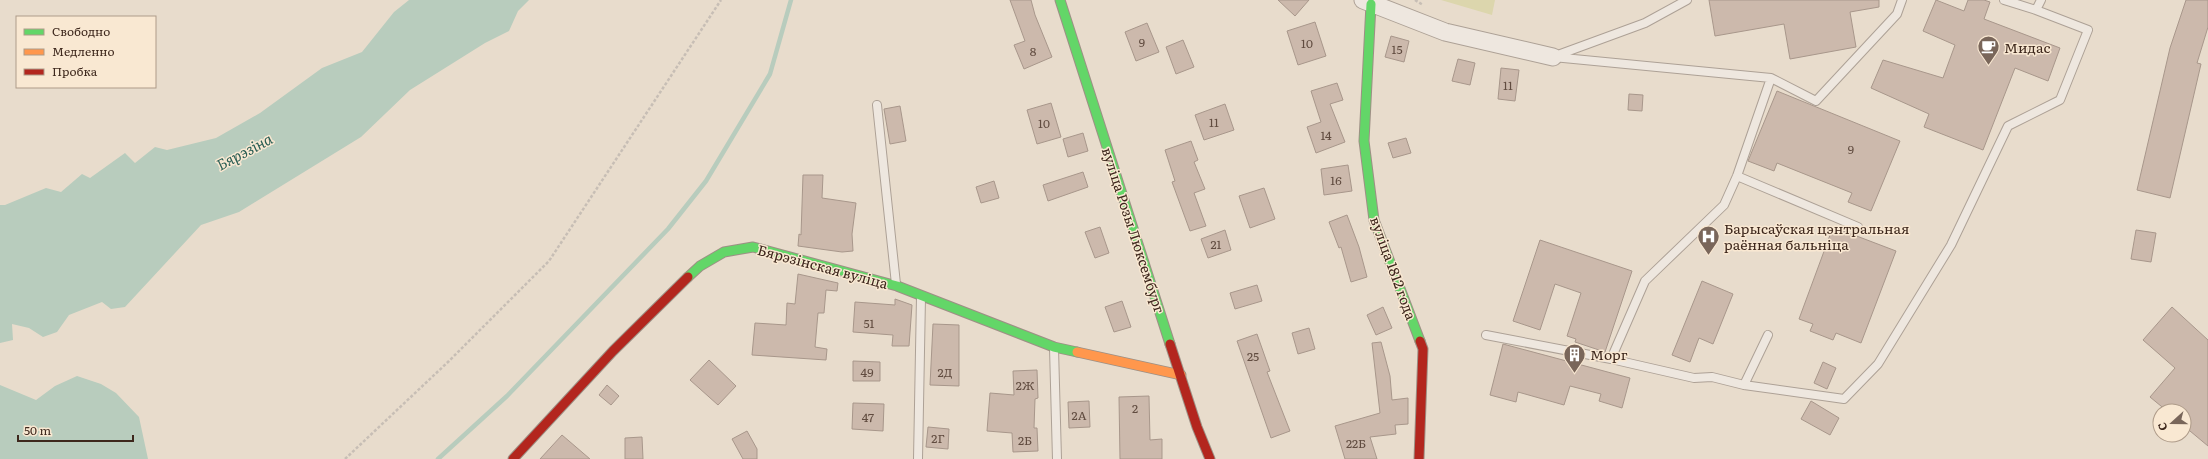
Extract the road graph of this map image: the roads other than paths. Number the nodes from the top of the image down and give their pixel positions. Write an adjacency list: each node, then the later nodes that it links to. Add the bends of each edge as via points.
1 (1060, 0): 19 (street, вуліца Розы Люксембург)
2 (1687, 0): 8 (lane, via 1645,23)
3 (1902, 0): 9 (lane, via 1897,14 1816,101)
4 (2004, 0): 7 (lane)
5 (2042, 0): 7 (lane)
6 (1367, 2): 8 (street, вуліца 1812 года, via 1445,32); 27 (street, вуліца 1812 года, via 1364,141 1374,220 1423,349)
7 (2036, 10): 20 (lane, via 2088,30 2060,100 2008,126 1951,244 1878,364 1844,399)
8 (1553, 57): 9 (lane)
9 (1771, 78): 11 (lane)
10 (877, 105): 13 (lane)
11 (1737, 176): 12 (lane); 18 (lane, via 1724,205 1645,281)
12 (1858, 227)
13 (897, 286): 14 (street, Бярэзінская вуліца); 22 (street, Бярэзінская вуліца, via 753,246 724,252 700,266 673,290)
14 (920, 296): 17 (street, Бярэзінская вуліца); 23 (lane)
15 (1486, 335): 18 (lane)
16 (1768, 336): 20 (lane)
17 (1054, 347): 19 (street, Бярэзінская вуліца); 24 (lane)
18 (1611, 359): 20 (lane, via 1694,378 1712,377)
19 (1181, 375): 21 (street, вуліца Розы Люксембург)
20 (1744, 385)
21 (1197, 427): 25 (street); 26 (street, вуліца Розы Люксембург)
22 (513, 459)
23 (918, 459)
24 (1057, 459)
25 (1198, 459)
26 (1210, 459)
27 (1418, 459)

